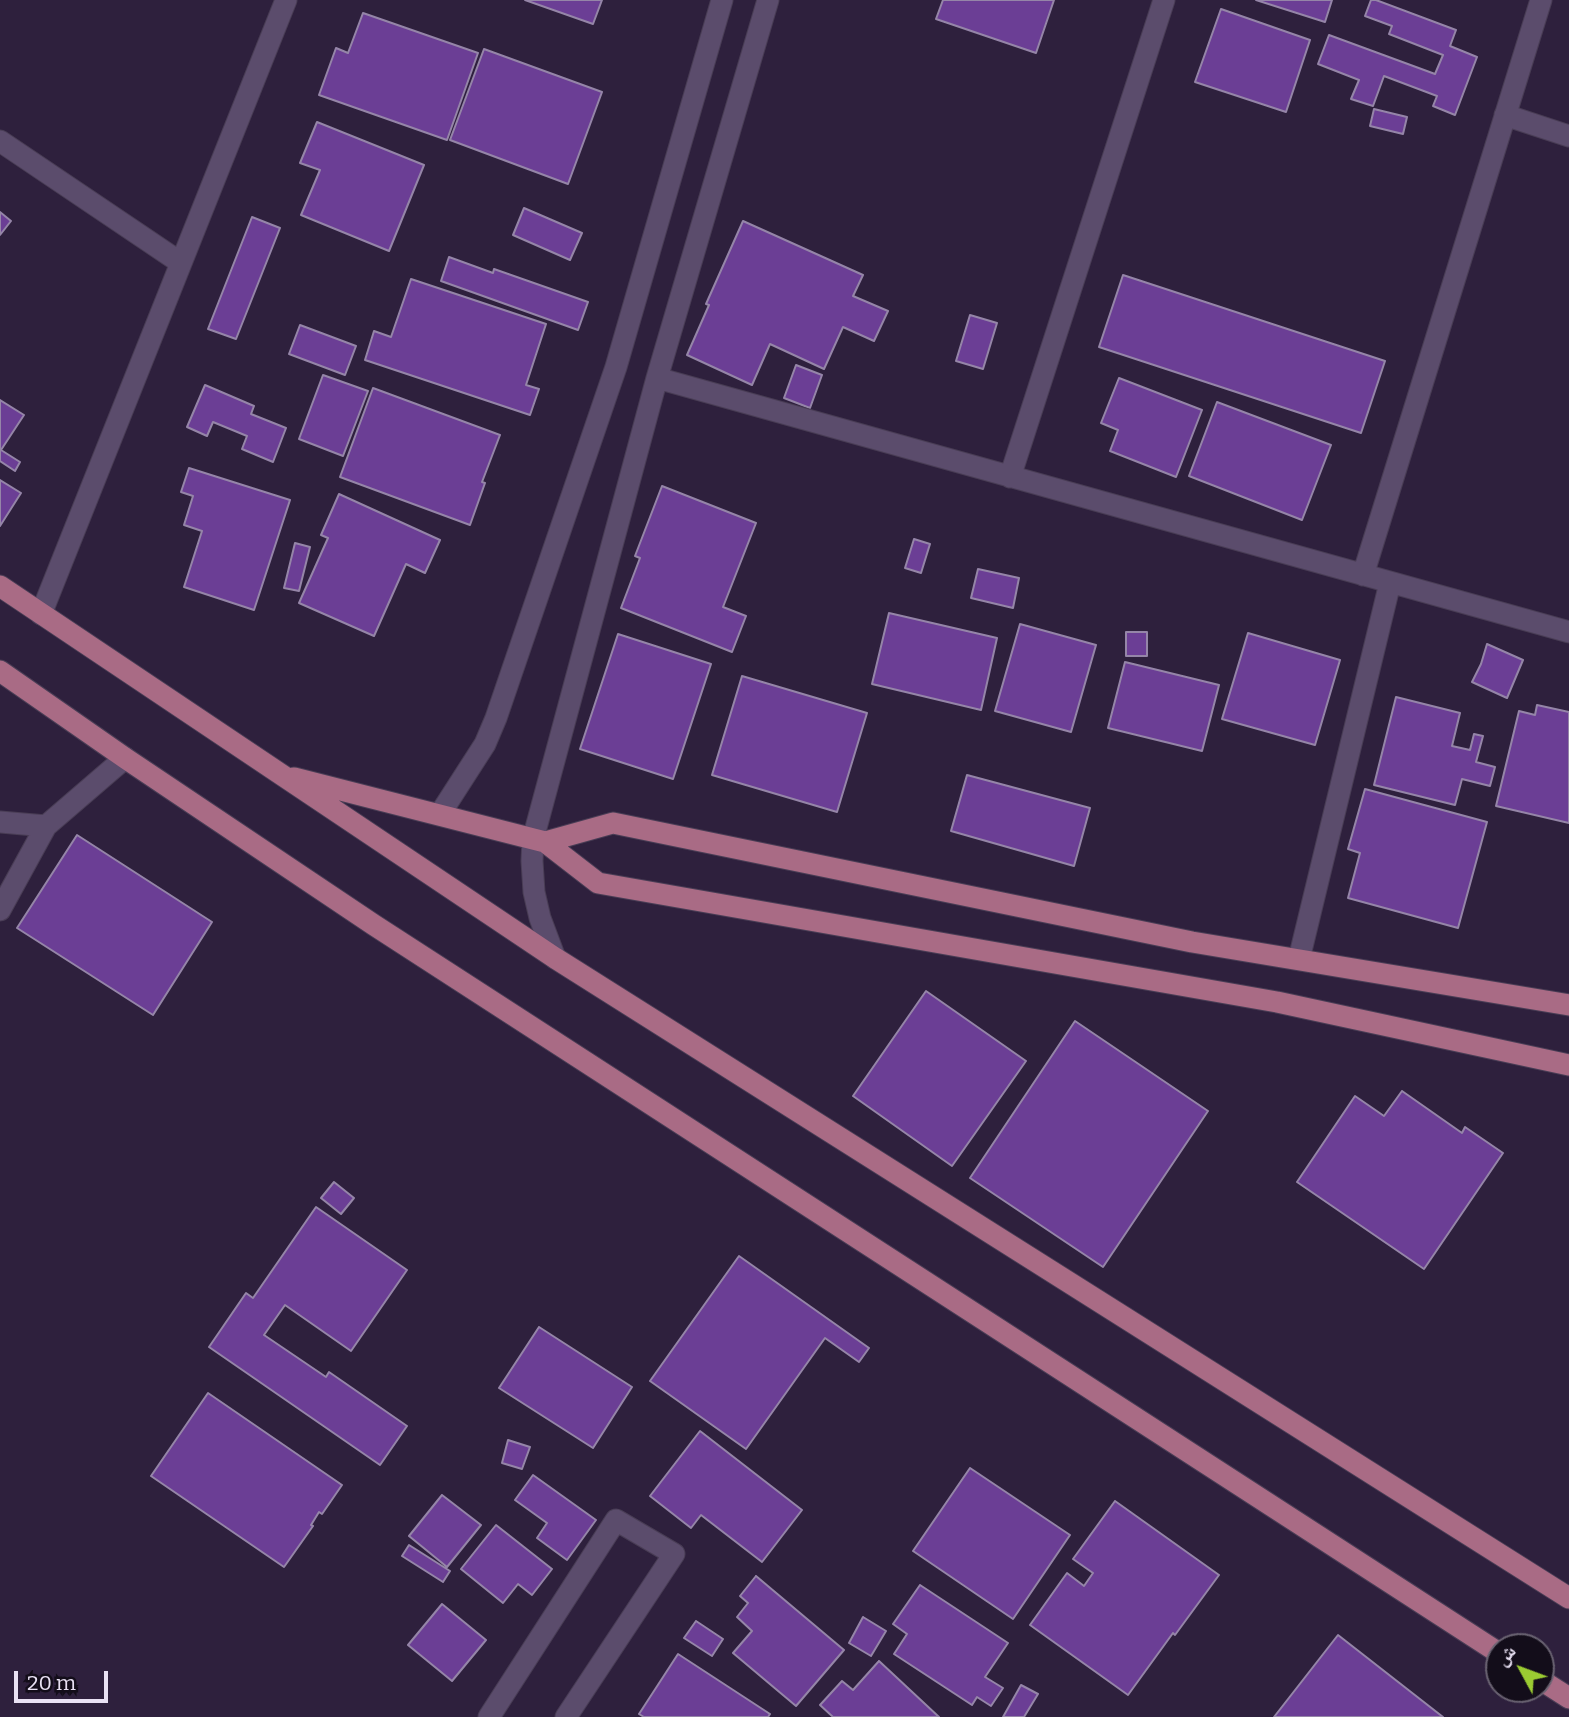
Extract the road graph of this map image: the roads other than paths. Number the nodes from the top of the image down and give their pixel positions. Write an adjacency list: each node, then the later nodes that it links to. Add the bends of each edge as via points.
1 (286, 0): 9 (street)
2 (722, 0): 20 (street, via 616,367 501,705 485,744)
3 (768, 0): 10 (street)
4 (1164, 0): 11 (street)
5 (1541, 0): 6 (street)
6 (1505, 115): 7 (street); 12 (street)
7 (1569, 136)
8 (0, 141): 9 (street)
9 (181, 263): 15 (street)
10 (657, 378): 11 (street); 23 (street)
11 (1010, 477): 12 (street)
12 (1363, 575): 13 (street)
13 (1390, 583): 16 (street); 26 (street)
14 (0, 586): 15 (main road)
15 (41, 614): 19 (main road)
16 (1569, 632)
17 (0, 671): 18 (main road)
18 (125, 758): 22 (street); 30 (main road, via 374,925)
19 (280, 775): 20 (main road); 25 (main road)
20 (440, 814): 23 (main road)
21 (0, 822): 22 (street)
22 (46, 826): 24 (street)
23 (539, 840): 25 (street, via 532,861 534,892); 26 (main road, via 613,823 1192,942); 28 (main road, via 598,883 1277,1003)
24 (0, 910)
25 (555, 958): 29 (main road)
26 (1299, 959): 27 (main road)
27 (1569, 1005)
28 (1569, 1065)
29 (1569, 1598)
30 (1485, 1644)
31 (489, 1717): 32 (street, via 616,1520 674,1554)
32 (566, 1717)

